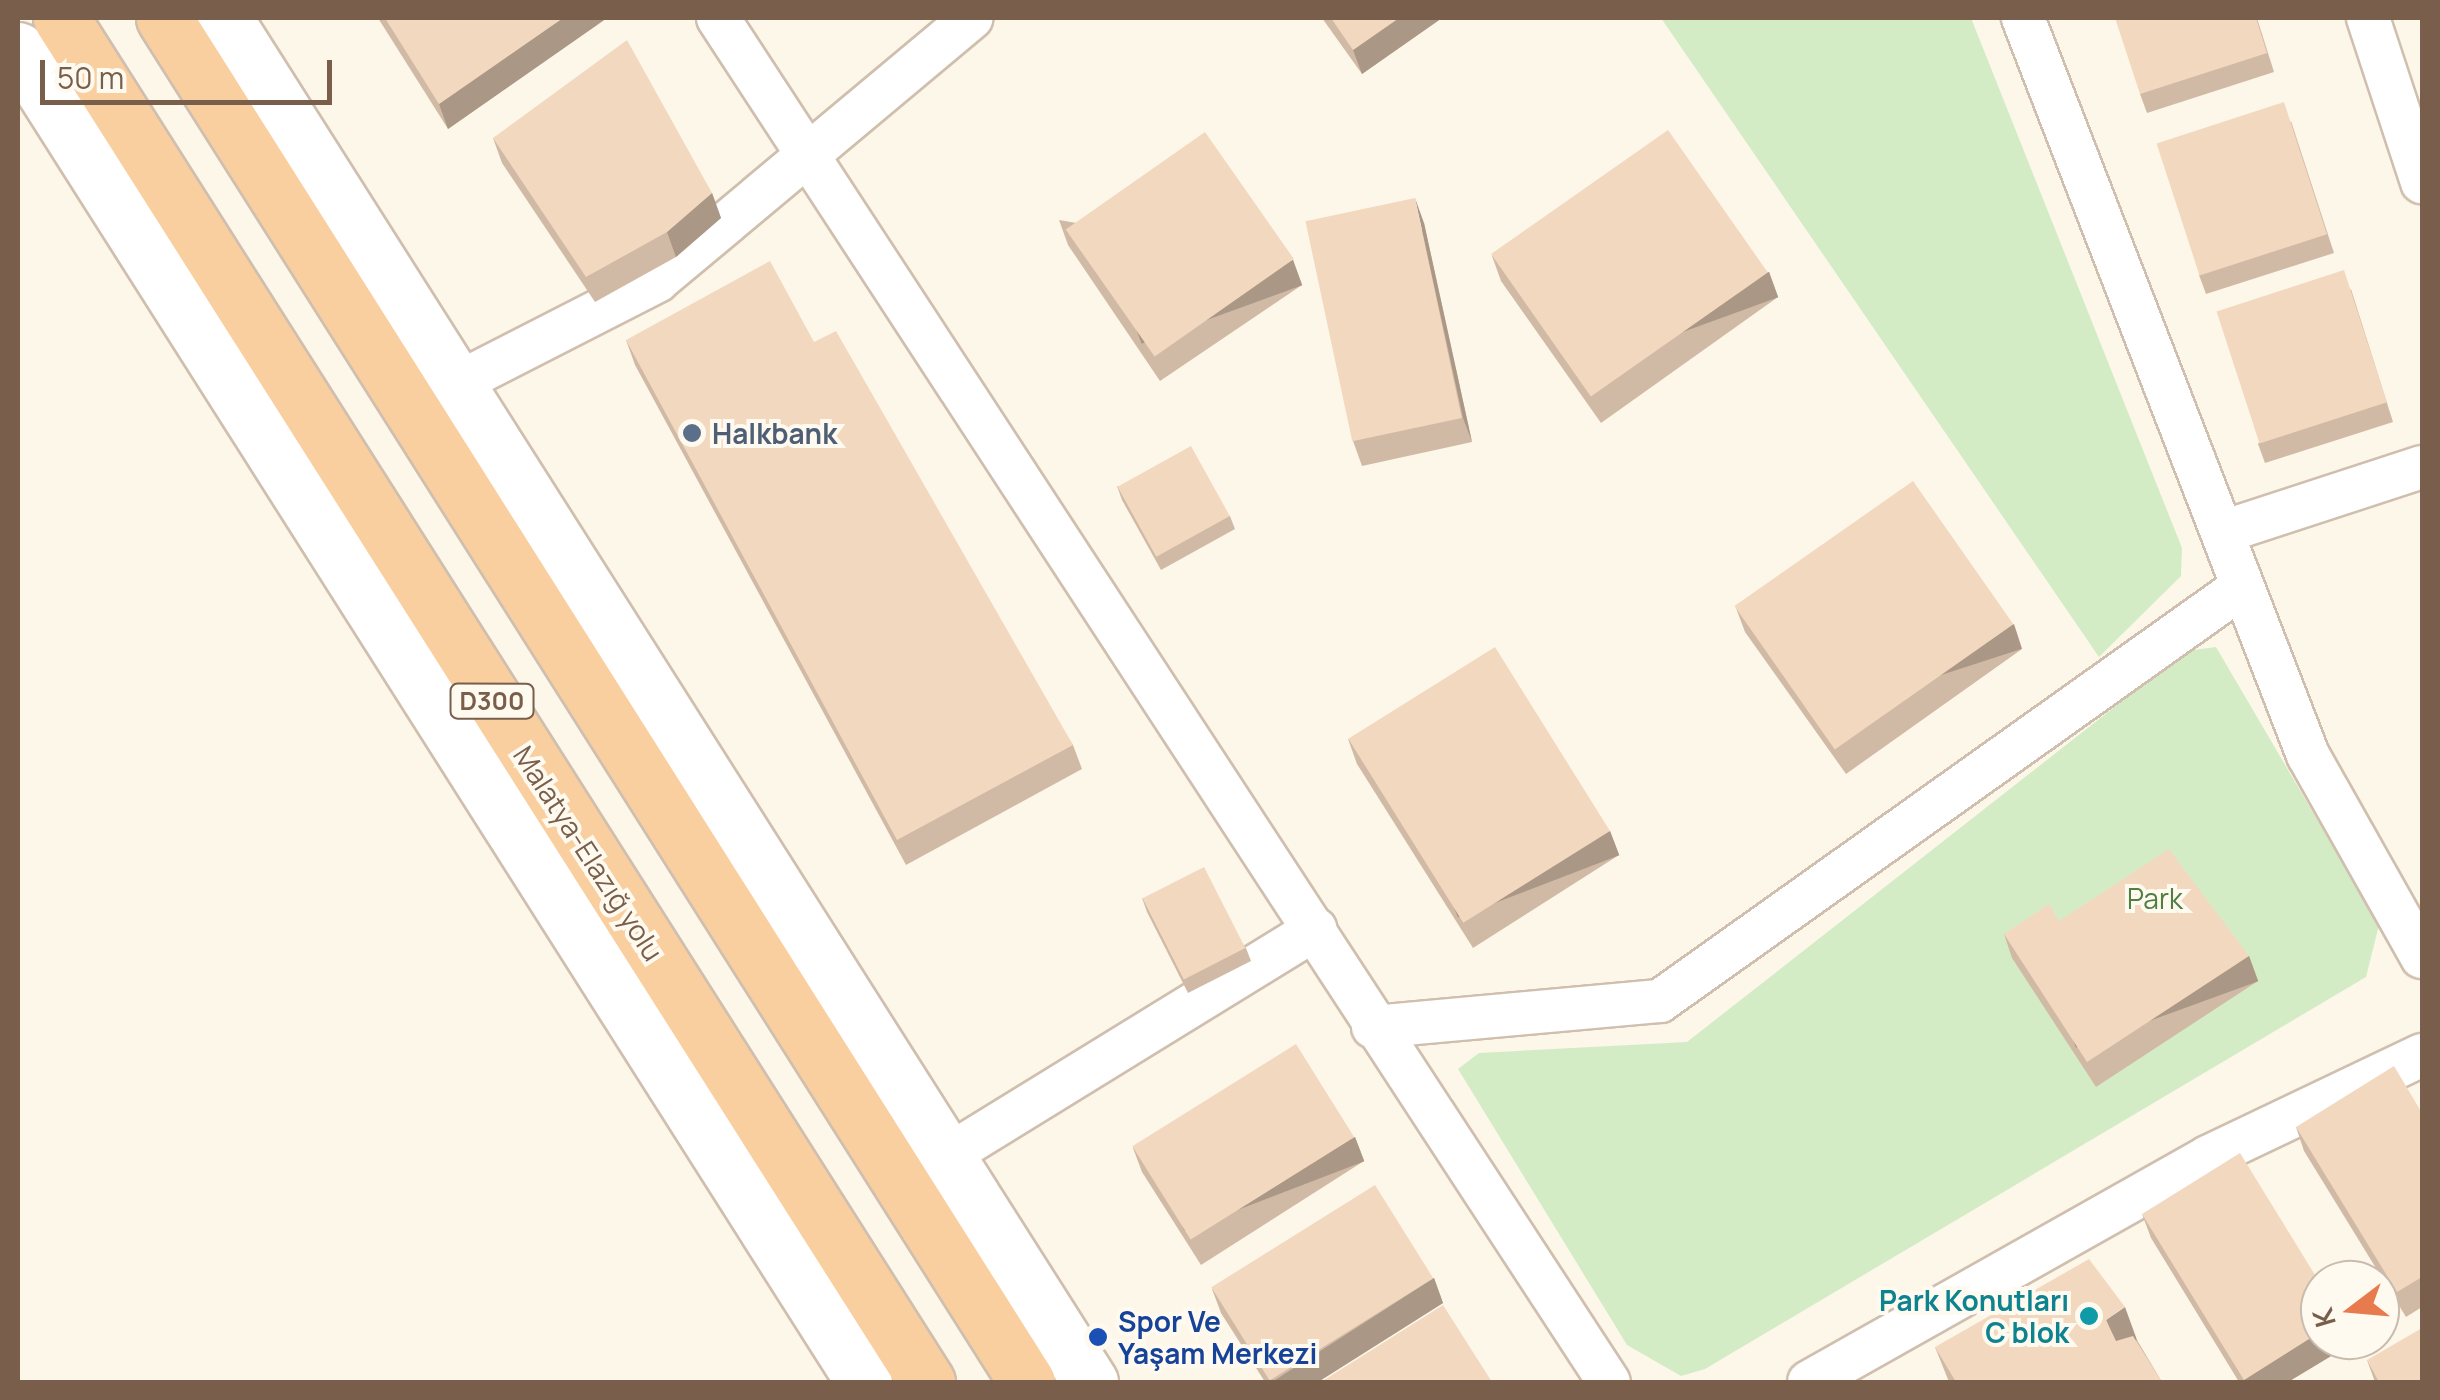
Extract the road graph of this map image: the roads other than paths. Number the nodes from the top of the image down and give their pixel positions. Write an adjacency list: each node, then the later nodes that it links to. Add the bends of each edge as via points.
1 (61, 18): 21 (highway, Malatya-Elazığ yolu / D300)
2 (164, 18): 22 (highway)
3 (224, 18): 11 (street)
4 (718, 18): 9 (street)
5 (971, 18): 9 (street)
6 (2023, 18): 13 (street)
7 (2368, 18): 10 (street)
8 (18, 50): 20 (street)
9 (807, 151): 11 (street, via 657,281); 15 (street)
10 (2422, 182)
11 (456, 384): 19 (street)
12 (2422, 467): 13 (street)
13 (2226, 531): 14 (street)
14 (2242, 587): 16 (street, via 2308,755); 17 (street, via 1660,1000)
15 (1316, 929): 17 (street); 19 (street)
16 (2422, 957)
17 (1372, 1027): 24 (street)
18 (2422, 1055): 25 (street, via 2208,1156)
19 (945, 1157): 23 (street)
20 (864, 1382)
21 (927, 1382)
22 (1027, 1382)
23 (1090, 1382)
24 (1610, 1382)
25 (1810, 1382)

